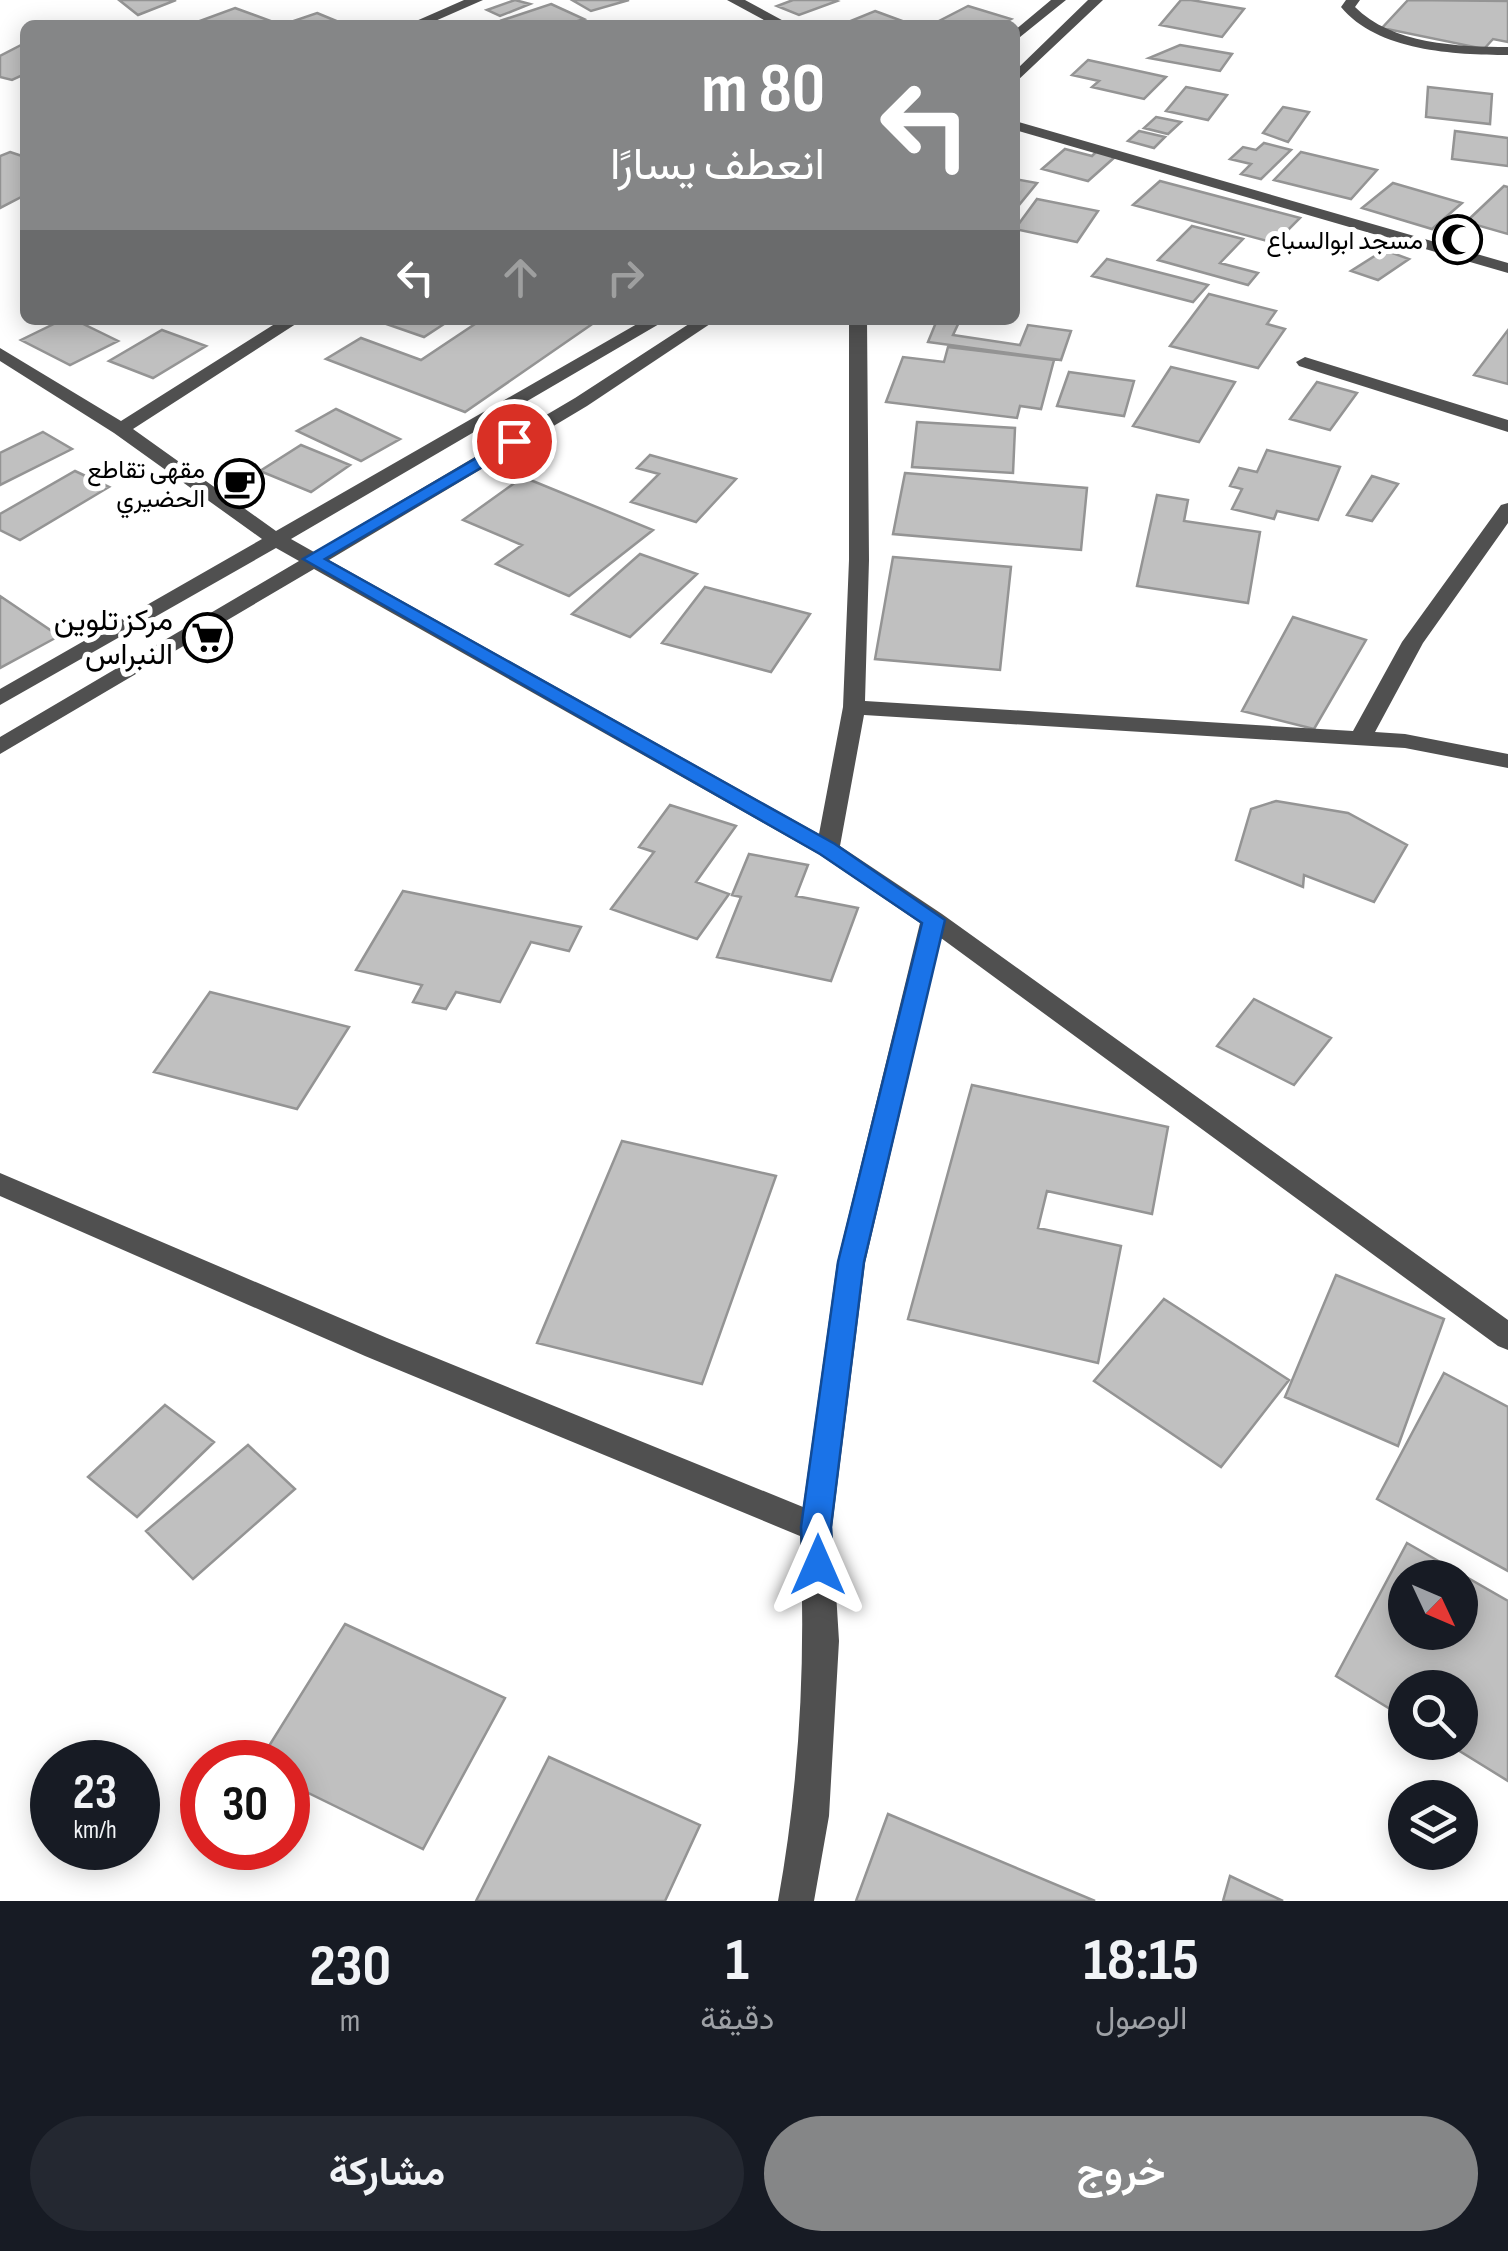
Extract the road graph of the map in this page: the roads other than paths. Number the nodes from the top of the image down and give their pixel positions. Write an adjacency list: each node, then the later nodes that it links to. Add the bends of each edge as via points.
1 (476, 0): 7 (street)
2 (734, 0): 6 (street)
3 (1059, 0): 10 (street)
4 (1096, 0): 12 (street)
5 (1354, 0): 11 (street, via 1348,7 1354,18 1375,30)
6 (759, 12): 8 (street); 9 (street)
7 (426, 20)
8 (747, 20)
9 (774, 20)
10 (1020, 33)
11 (1508, 51)
12 (1020, 73)
13 (1020, 126): 14 (street)
14 (1506, 265)
15 (285, 325): 22 (street)
16 (648, 325): 24 (street)
17 (699, 325): 25 (street, via 582,402)
18 (858, 325): 27 (street)
19 (0, 354): 22 (street)
20 (1305, 362): 21 (street)
21 (1508, 426)
22 (121, 428): 24 (street)
23 (1508, 509): 28 (street, via 1413,642)
24 (274, 538): 25 (street); 26 (street)
25 (312, 559): 29 (street); 31 (street)
26 (0, 698)
27 (854, 707): 28 (street); 31 (street)
28 (1360, 738): 30 (street, via 1443,746)
29 (0, 747)
30 (1508, 762)
31 (828, 849): 32 (street)
32 (934, 920): 34 (street); 35 (street, via 851,1262)
33 (0, 1184): 35 (street, via 376,1348)
34 (1508, 1337)
35 (816, 1527): 36 (street, via 822,1642 810,1816)
36 (796, 1901)

